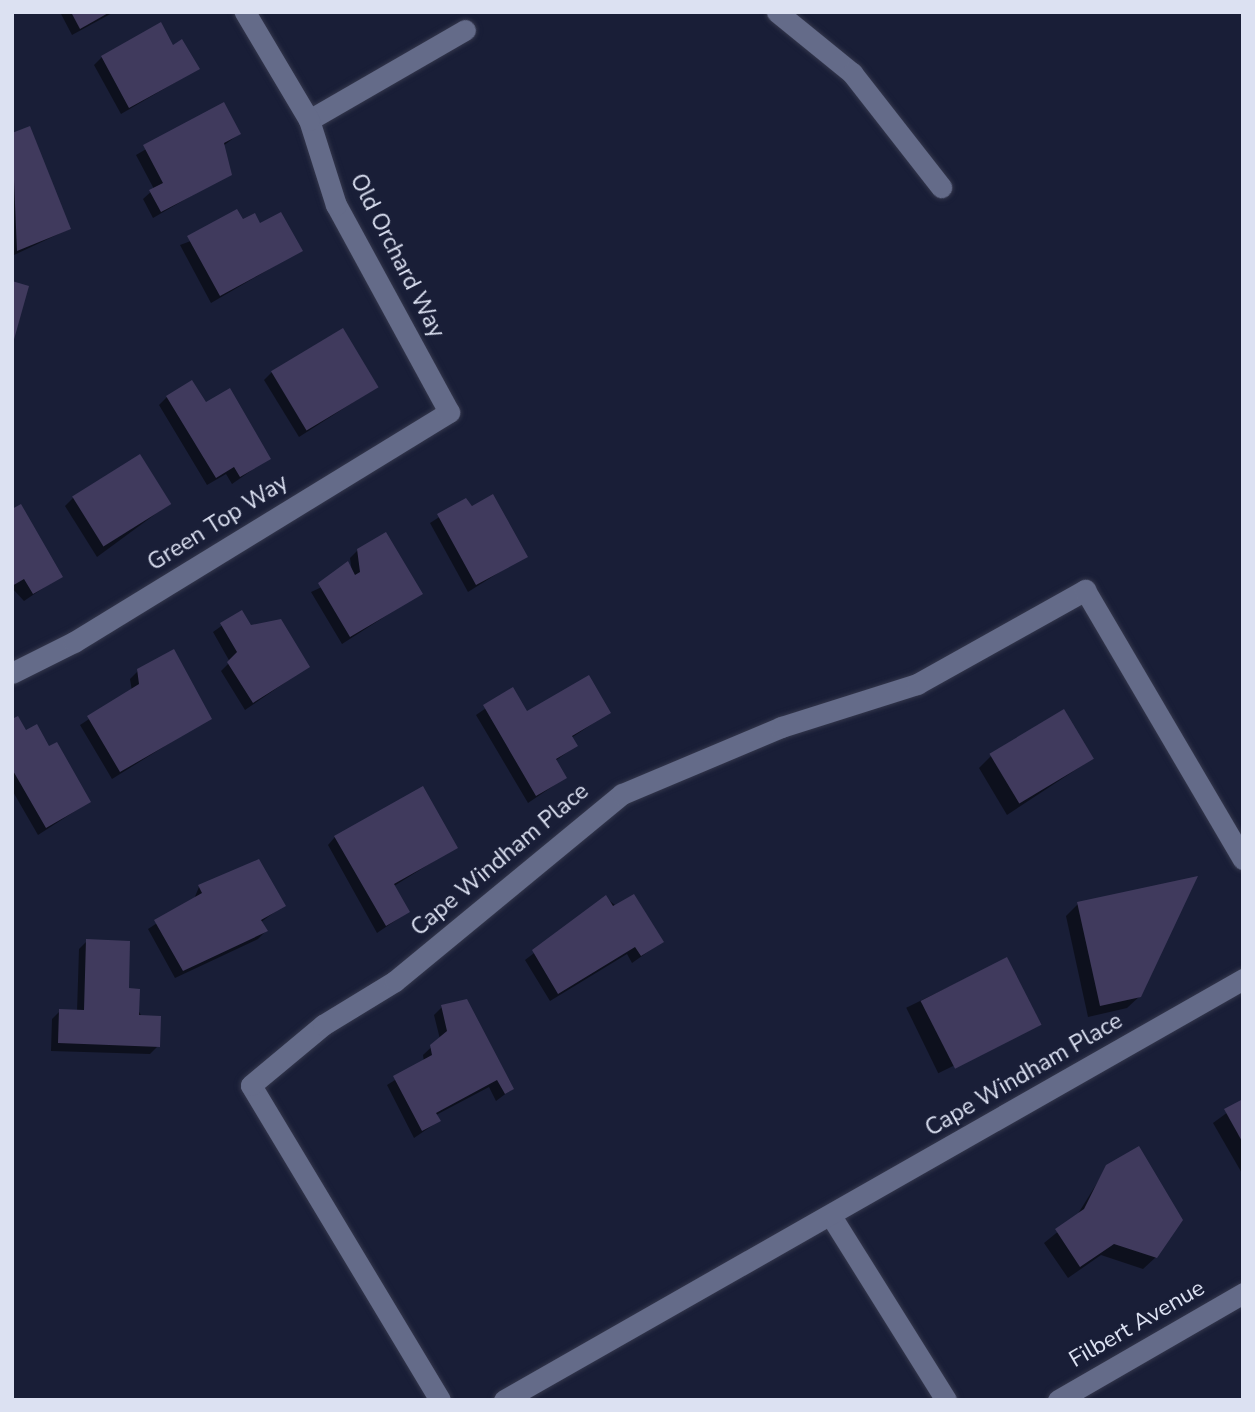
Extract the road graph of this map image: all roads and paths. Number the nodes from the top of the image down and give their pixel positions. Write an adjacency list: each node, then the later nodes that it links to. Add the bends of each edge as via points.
1 (245, 12): 4 (street, Old Orchard Way)
2 (777, 12): 5 (street, via 852,72)
3 (466, 30): 4 (street)
4 (309, 120): 6 (street, Old Orchard Way, via 336,205)
5 (941, 187)
6 (449, 412): 7 (street, Green Top Way, via 74,642)
7 (12, 673)
8 (1243, 859): 12 (street, Cape Windham Place, via 1084,590 917,684 769,731 622,794 395,981 323,1025 251,1085)
9 (1243, 979): 10 (street, Cape Windham Place)
10 (831, 1216): 13 (street, Cape Windham Place); 14 (street)
11 (1240, 1301): 15 (street, Filbert Avenue)
12 (440, 1400)
13 (504, 1400)
14 (946, 1400)
15 (1058, 1400)

